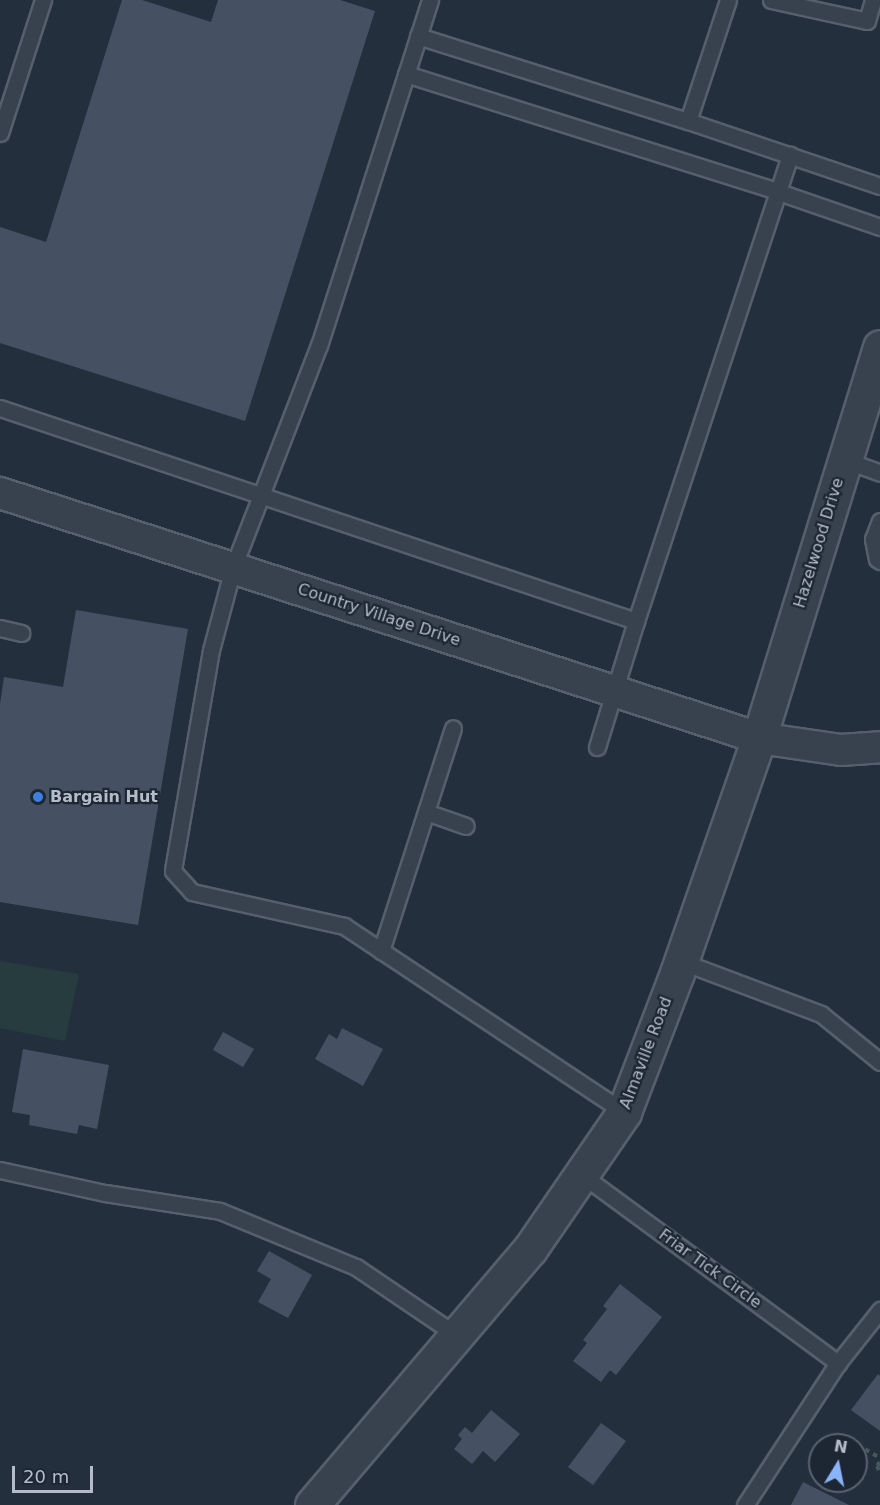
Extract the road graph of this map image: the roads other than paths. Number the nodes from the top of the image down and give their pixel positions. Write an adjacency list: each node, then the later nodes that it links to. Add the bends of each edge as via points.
1 (43, 0): 9 (lane)
2 (430, 0): 6 (lane)
3 (728, 0): 8 (lane)
4 (771, 0): 5 (lane, via 867,21)
5 (873, 0)
6 (418, 36): 7 (lane); 8 (lane)
7 (406, 74): 12 (lane); 19 (lane, via 319,345)
8 (687, 120): 10 (lane)
9 (0, 133)
10 (790, 155): 11 (lane); 12 (lane)
11 (880, 186)
12 (776, 191): 13 (lane); 23 (lane)
13 (880, 228)
14 (880, 349): 16 (street, Hazelwood Drive)
15 (0, 408): 19 (lane)
16 (845, 460): 17 (lane); 28 (street, Hazelwood Drive)
17 (880, 473)
18 (0, 493): 22 (street, Country Village Drive)
19 (261, 496): 22 (lane); 23 (lane)
20 (880, 521): 21 (lane, via 873,539)
21 (880, 561)
22 (233, 568): 26 (street, Country Village Drive); 33 (lane, via 211,650 173,871 192,892 344,926)
23 (636, 621): 26 (lane)
24 (0, 628): 25 (lane)
25 (21, 633)
26 (615, 691): 28 (street, Country Village Drive); 29 (lane)
27 (453, 729): 31 (lane)
28 (759, 738): 30 (street, via 841,750); 34 (street, Almaville Road)
29 (597, 747)
30 (880, 747)
31 (426, 812): 32 (lane); 33 (lane)
32 (466, 826)
33 (381, 951): 36 (lane)
34 (681, 962): 35 (lane, via 820,1014); 36 (street, Almaville Road)
35 (880, 1062)
36 (624, 1112): 38 (street, Almaville Road)
37 (0, 1170): 40 (lane, via 105,1193 220,1211 356,1267)
38 (582, 1175): 40 (street, Almaville Road, via 531,1249); 41 (lane, Friar Tick Circle)
39 (880, 1310): 41 (lane)
40 (458, 1336): 42 (street, Almaville Road)
41 (838, 1363): 43 (lane)
42 (312, 1505)
43 (745, 1505)

